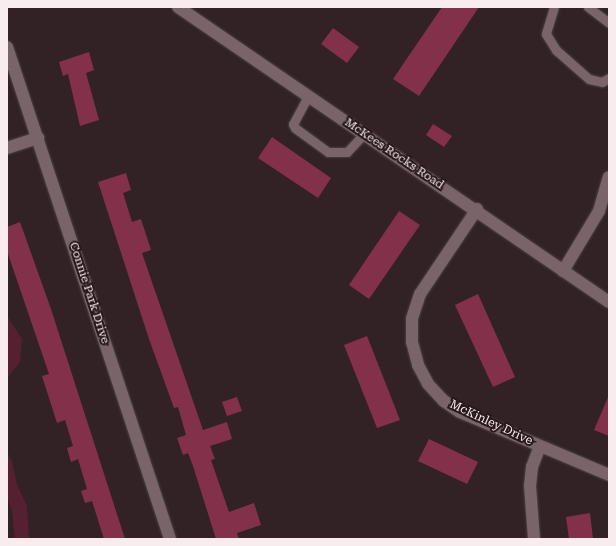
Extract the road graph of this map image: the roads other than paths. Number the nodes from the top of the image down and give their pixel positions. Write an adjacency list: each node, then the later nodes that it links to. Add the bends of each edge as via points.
1 (178, 7): 7 (street, McKees Rocks Road)
2 (554, 7): 6 (lane, via 546,34 556,50 589,79 602,82)
3 (588, 7): 4 (lane)
4 (609, 23)
5 (7, 47): 9 (street, Connie Park Drive)
6 (609, 78)
7 (308, 96): 8 (street, McKees Rocks Road); 8 (lane, via 293,124 328,152 346,152)
8 (364, 134): 12 (street, McKees Rocks Road)
9 (38, 138): 10 (street); 17 (street, Connie Park Drive)
10 (7, 148)
11 (609, 177): 13 (street, via 599,210)
12 (477, 209): 13 (street, McKees Rocks Road); 15 (street, McKinley Drive, via 420,294 412,319 412,342 418,365 428,384 444,401 460,412)
13 (563, 271): 14 (street, McKees Rocks Road)
14 (609, 302)
15 (540, 446): 16 (street, McKinley Drive); 18 (street, via 532,467 530,486)
16 (609, 475)
17 (170, 539)
18 (534, 539)

